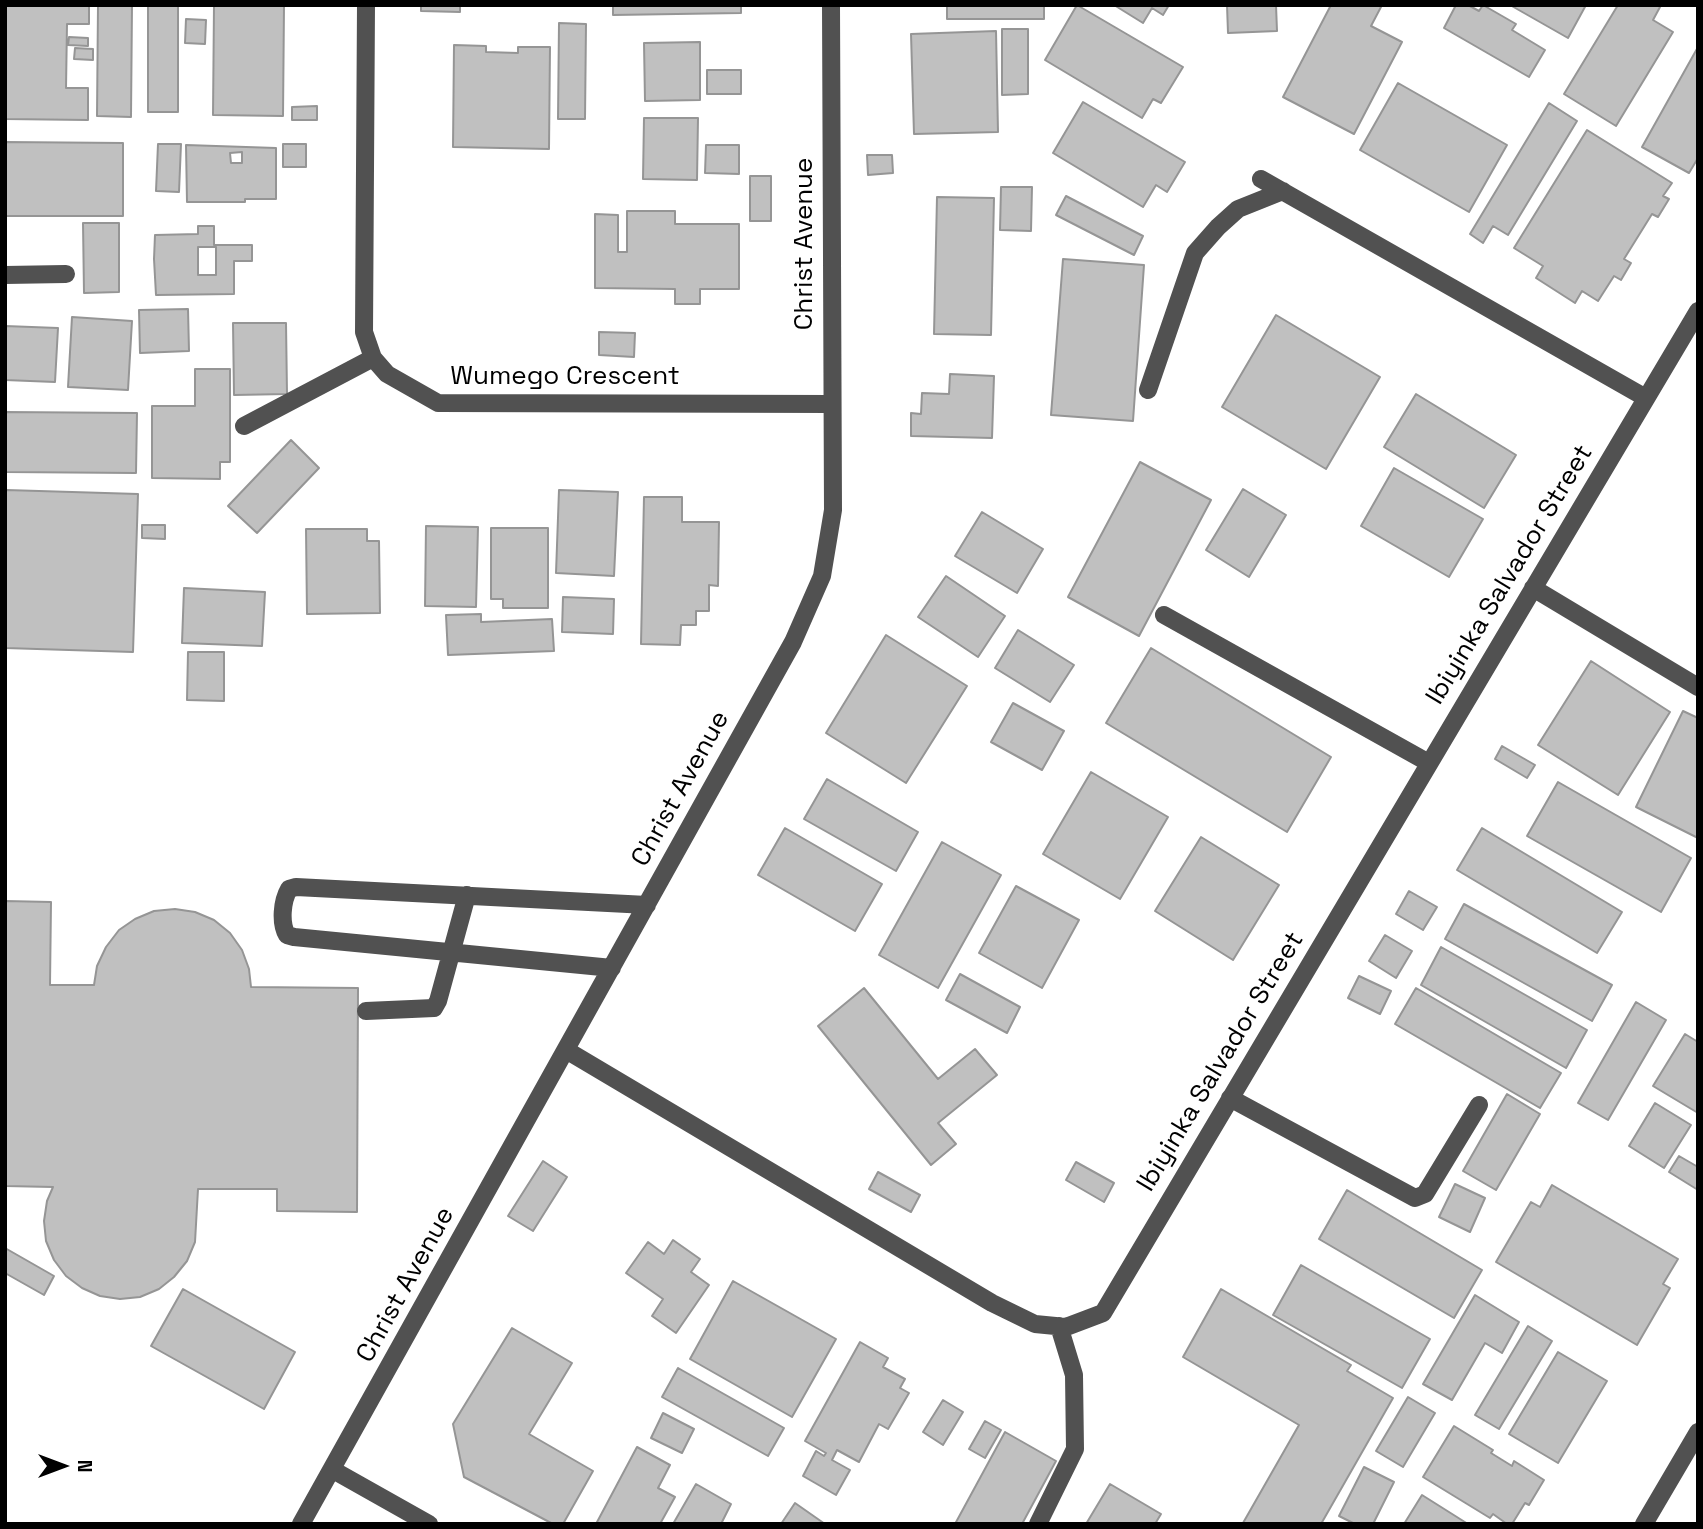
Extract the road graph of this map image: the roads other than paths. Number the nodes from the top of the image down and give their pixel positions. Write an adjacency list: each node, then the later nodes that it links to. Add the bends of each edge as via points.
1 (366, 5): 8 (street, via 364,332)
2 (831, 5): 11 (street, Christ Avenue)
3 (1261, 179): 4 (street)
4 (1283, 191): 9 (street, via 1238,209 1195,253); 10 (street)
5 (66, 274): 6 (street)
6 (5, 275)
7 (1698, 311): 10 (street, Ibiyinka Salvador Street)
8 (373, 358): 11 (street, Wumego Crescent, via 387,374 438,402); 12 (street)
9 (1148, 390)
10 (1646, 398): 13 (street, Ibiyinka Salvador Street)
11 (832, 404): 18 (street, Christ Avenue, via 834,510 822,576 793,642)
12 (244, 426)
13 (1533, 589): 15 (street); 16 (street, Ibiyinka Salvador Street)
14 (1164, 615): 16 (street)
15 (1698, 687)
16 (1429, 763): 23 (street, Ibiyinka Salvador Street)
17 (467, 895): 18 (street); 19 (street); 19 (street, via 296,887 284,897 287,935)
18 (647, 905): 20 (street, Christ Avenue)
19 (451, 951): 20 (street); 21 (street, via 434,1009)
20 (612, 968): 22 (street, Christ Avenue)
21 (366, 1011)
22 (566, 1050): 25 (street, Ibiyinka Salvador Street, via 992,1303 1035,1324); 27 (street, Christ Avenue)
23 (1230, 1098): 24 (street, via 1415,1198 1425,1194); 25 (street, Ibiyinka Salvador Street, via 1103,1313 1066,1328)
24 (1479, 1105)
25 (1059, 1326): 30 (street, via 1074,1375 1075,1449)
26 (1698, 1432): 31 (street)
27 (333, 1470): 28 (street, Christ Avenue); 29 (street)
28 (301, 1524)
29 (429, 1524)
30 (1038, 1524)
31 (1644, 1524)

